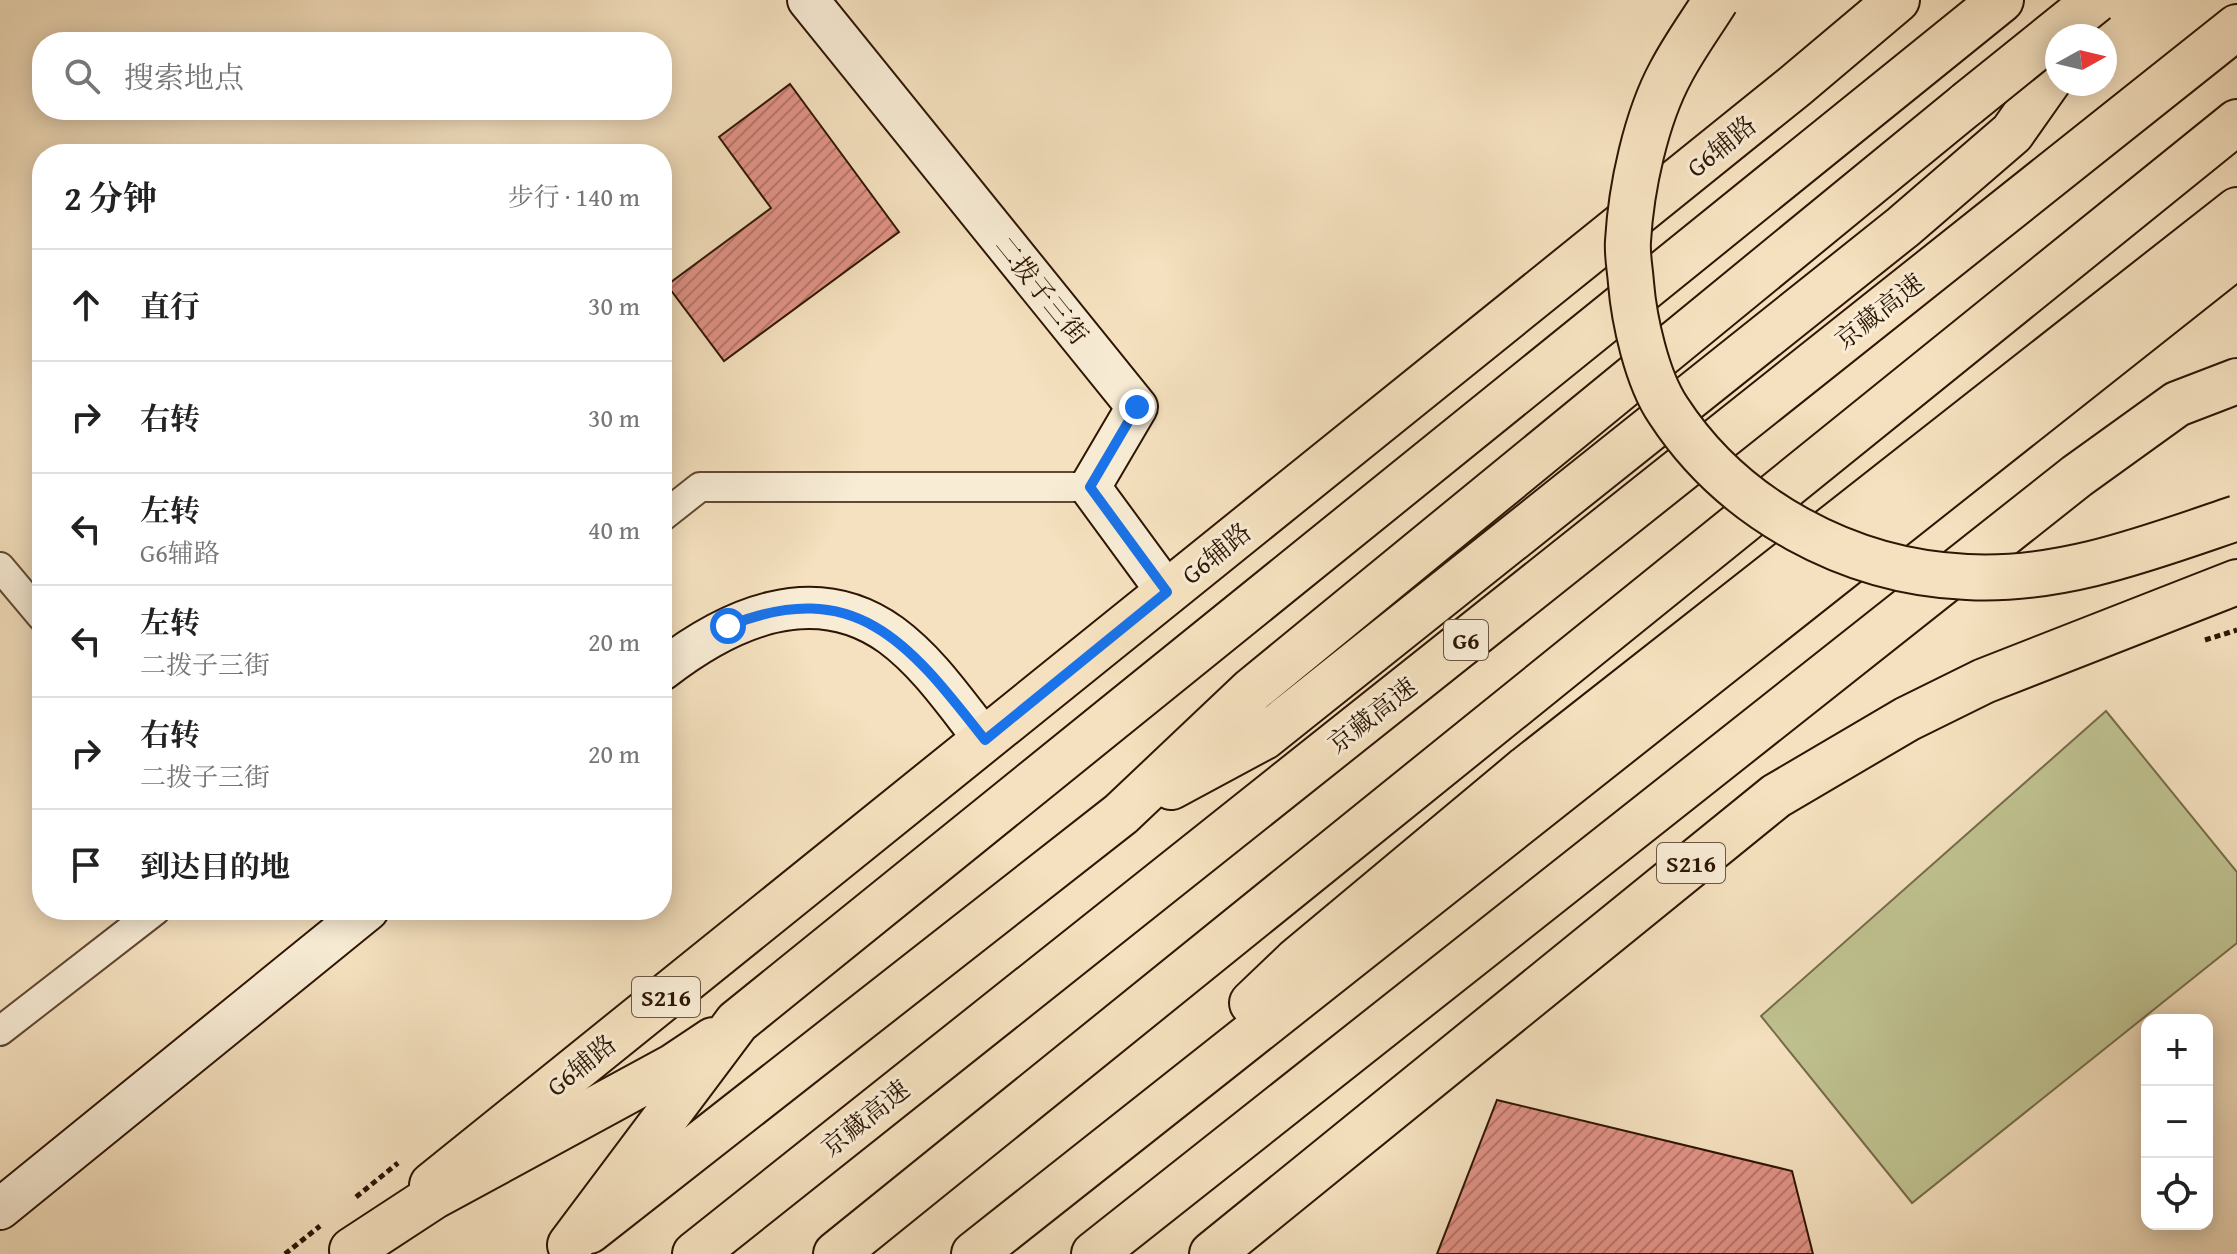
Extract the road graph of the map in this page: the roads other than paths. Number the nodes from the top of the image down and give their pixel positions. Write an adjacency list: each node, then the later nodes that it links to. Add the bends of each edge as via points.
1 (808, 0): 16 (main road, 二拨子三街, via 1137,407)
2 (1716, 0): 18 (main road, bridge, via 1669,74 1639,162 1627,243 1635,323 1666,409 1731,485 1801,533 1882,566 1967,577 2039,576 2132,554)
3 (1897, 0): 21 (main road, G6辅路 / S216)
4 (2001, 0): 28 (main road)
5 (2090, 0): 7 (main road)
6 (2096, 0): 25 (main road, bridge, via 1252,690)
7 (2082, 24)
8 (2237, 27): 34 (main road, 京藏高速 / G6)
9 (2045, 86): 25 (main road, via 2012,133 1903,227 1276,727)
10 (2237, 122): 35 (main road)
11 (2237, 210): 30 (main road, via 1527,768 1296,961)
12 (2237, 255): 30 (main road)
13 (2237, 366): 15 (main road)
14 (2237, 381): 15 (main road)
15 (2177, 404): 37 (main road, via 2077,476)
16 (1090, 487): 17 (street, via 700,487); 21 (main road)
17 (672, 509)
18 (2237, 518)
19 (0, 567): 22 (street)
20 (2237, 582): 38 (main road, S216, via 1984,681 1881,733 1776,796)
21 (1167, 592): 24 (main road, G6辅路 / S216)
22 (32, 605)
23 (672, 663): 24 (main road, via 750,617 799,609 847,614 869,622 909,650)
24 (985, 740): 33 (main road, G6辅路 / S216)
25 (1121, 814): 32 (main road)
26 (143, 920): 29 (street)
27 (356, 920): 31 (main road)
28 (737, 1022): 32 (main road); 33 (main road, via 674,1066 433,1197)
29 (0, 1031)
30 (1094, 1159): 36 (main road)
31 (0, 1209)
32 (565, 1250)
33 (349, 1252)
34 (695, 1254)
35 (836, 1254)
36 (974, 1254)
37 (1094, 1254)
38 (1212, 1254)

